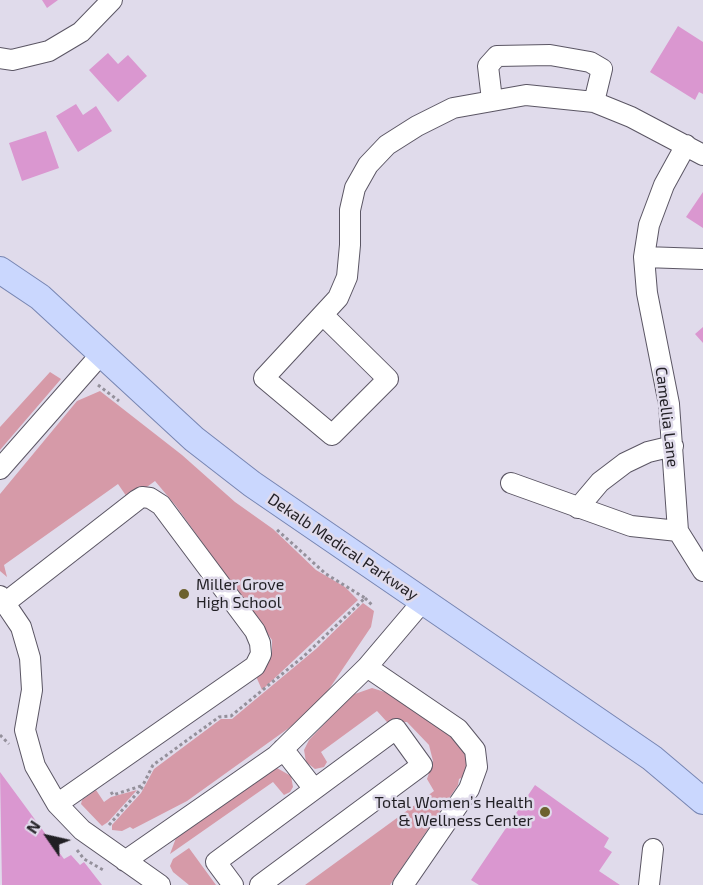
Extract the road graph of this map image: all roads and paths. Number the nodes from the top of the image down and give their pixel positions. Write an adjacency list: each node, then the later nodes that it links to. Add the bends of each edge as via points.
1 (112, 0): 2 (street, via 81,32 49,51 12,60)
2 (0, 58)
3 (492, 99): 4 (street, via 526,95); 4 (street, via 488,66 497,56 550,55 590,62 602,69); 10 (street, via 453,108 417,126 387,145 368,165 355,188 350,210 347,277 339,298)
4 (594, 102): 5 (street)
5 (686, 146): 6 (street); 7 (street, Camellia Lane, via 664,185 649,225)
6 (703, 155)
7 (644, 257): 8 (street); 12 (street, Camellia Lane)
8 (703, 259)
9 (0, 270): 11 (main road, Dekalb Medical Parkway, via 40,297)
10 (323, 315): 10 (street, via 388,379 332,435 264,378)
11 (102, 353): 13 (street); 20 (main road, Dekalb Medical Parkway, via 194,439 252,484)
12 (673, 446): 15 (street, via 626,463 600,482); 16 (street, Camellia Lane)
13 (0, 469)
14 (511, 483): 15 (street)
15 (578, 508): 16 (street, via 631,526)
16 (678, 531): 17 (street, Camellia Lane)
17 (703, 571)
18 (365, 598): 21 (path)
19 (3, 599): 30 (street, via 21,627 30,658 32,690 25,730 29,748); 30 (street, via 137,500 150,498 160,505 260,643 261,654 255,666)
20 (423, 601): 22 (street); 29 (main road, Dekalb Medical Parkway, via 652,758)
21 (373, 606)
22 (367, 667): 25 (street); 36 (street, via 458,729 475,750 477,767 469,789)
23 (0, 735): 24 (path)
24 (11, 747)
25 (283, 748): 27 (street); 32 (street)
26 (142, 786): 28 (path, via 113,795)
27 (314, 789): 34 (street, via 216,862); 35 (street, via 396,729 422,765)
28 (111, 792)
29 (703, 801)
30 (57, 804): 32 (street, via 81,830)
31 (653, 849): 37 (street)
32 (125, 861): 33 (street)
33 (160, 885)
34 (233, 885)
35 (260, 885)
36 (403, 885)
37 (649, 885)

